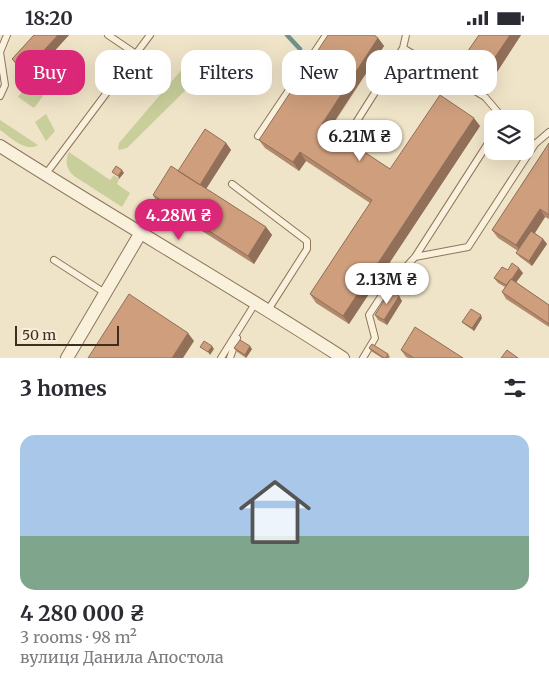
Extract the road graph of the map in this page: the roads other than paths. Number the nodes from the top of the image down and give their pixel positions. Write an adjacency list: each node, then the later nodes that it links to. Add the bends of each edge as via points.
1 (7, 35): 10 (lane, via 0,52 5,85)
2 (108, 35): 7 (lane)
3 (150, 35): 8 (lane)
4 (326, 35): 14 (lane)
5 (406, 35): 6 (lane)
6 (403, 48): 11 (lane, via 485,97); 12 (lane)
7 (130, 50)
8 (139, 50)
9 (105, 95): 18 (lane)
10 (0, 96)
11 (496, 110)
12 (350, 132)
13 (549, 132): 15 (lane)
14 (258, 136)
15 (535, 144): 21 (lane, via 468,247)
16 (0, 146): 18 (street)
17 (484, 149): 21 (lane)
18 (44, 175): 20 (street)
19 (232, 184): 25 (lane, via 308,241 308,249)
20 (140, 233): 23 (street); 24 (street)
21 (415, 257): 31 (lane, via 386,289 369,315 375,338)
22 (54, 260): 23 (lane)
23 (105, 293): 27 (street)
24 (256, 302): 25 (street); 26 (lane)
25 (268, 310): 30 (street)
26 (242, 325): 28 (lane); 29 (lane)
27 (67, 358)
28 (222, 358)
29 (230, 358)
30 (343, 358)
31 (364, 358)

